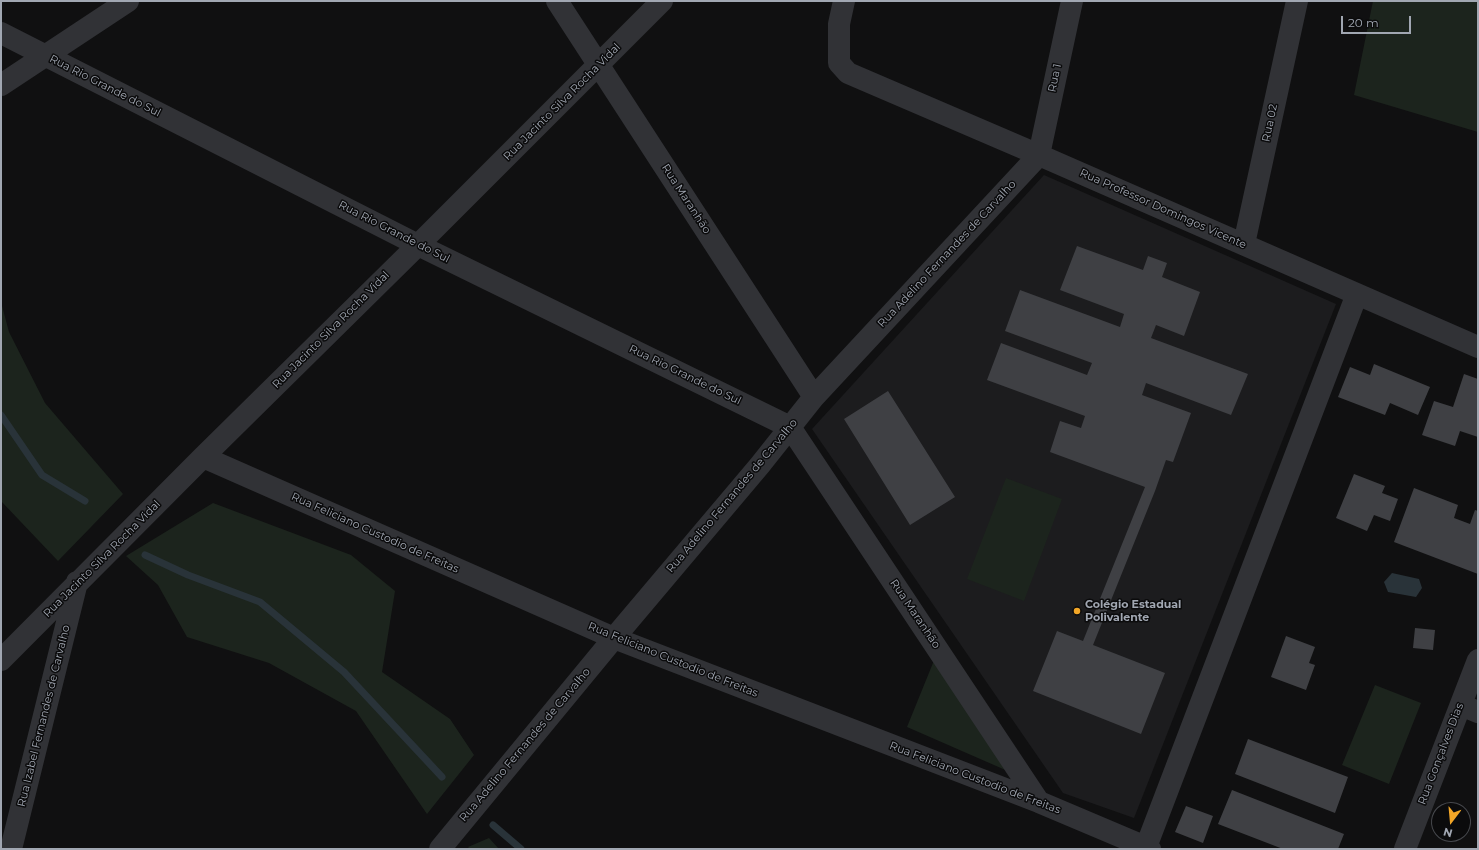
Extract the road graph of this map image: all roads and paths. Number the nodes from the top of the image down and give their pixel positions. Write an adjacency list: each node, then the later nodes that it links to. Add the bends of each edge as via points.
1 (128, 1): 8 (street)
2 (557, 1): 9 (street, Rua Maranhão)
3 (662, 1): 9 (street, Rua Jacinto Silva Rocha Vidal)
4 (844, 1): 11 (street, Rua Professor Domingos Vicente, via 839,24 839,63 848,73)
5 (1072, 1): 11 (street, Rua 1)
6 (1297, 1): 12 (street, Rua 02)
7 (1, 33): 8 (street, Rua Rio Grande do Sul)
8 (45, 56): 10 (street); 13 (street, Rua Rio Grande do Sul)
9 (599, 66): 13 (street, Rua Jacinto Silva Rocha Vidal); 16 (street, Rua Maranhão)
10 (1, 85)
11 (1038, 155): 12 (street, Rua Professor Domingos Vicente); 16 (street, Rua Adelino Fernandes de Carvalho)
12 (1244, 244): 14 (street, Rua Professor Domingos Vicente)
13 (418, 245): 17 (street, Rua Rio Grande do Sul); 18 (street, Rua Jacinto Silva Rocha Vidal)
14 (1357, 294): 15 (street, Rua Professor Domingos Vicente); 26 (street)
15 (1478, 347)
16 (814, 397): 17 (street, Rua Adelino Fernandes de Carvalho)
17 (790, 427): 20 (street, Rua Adelino Fernandes de Carvalho); 24 (street, Rua Maranhão)
18 (203, 457): 19 (street, Rua Jacinto Silva Rocha Vidal); 20 (street, Rua Feliciano Custodio de Freitas)
19 (77, 582): 21 (street, Rua Jacinto Silva Rocha Vidal); 25 (street, Rua Izabel Fernandes de Carvalho)
20 (614, 638): 24 (street, Rua Feliciano Custodio de Freitas); 27 (street, Rua Adelino Fernandes de Carvalho)
21 (1, 660)
22 (1478, 660): 23 (street, Rua Gonçalves Dias)
23 (1469, 708): 28 (street, Rua Gonçalves Dias)
24 (1039, 802): 26 (street, Rua Feliciano Custodio de Freitas)
25 (11, 846)
26 (1148, 848)
27 (440, 849)
28 (1405, 849)

